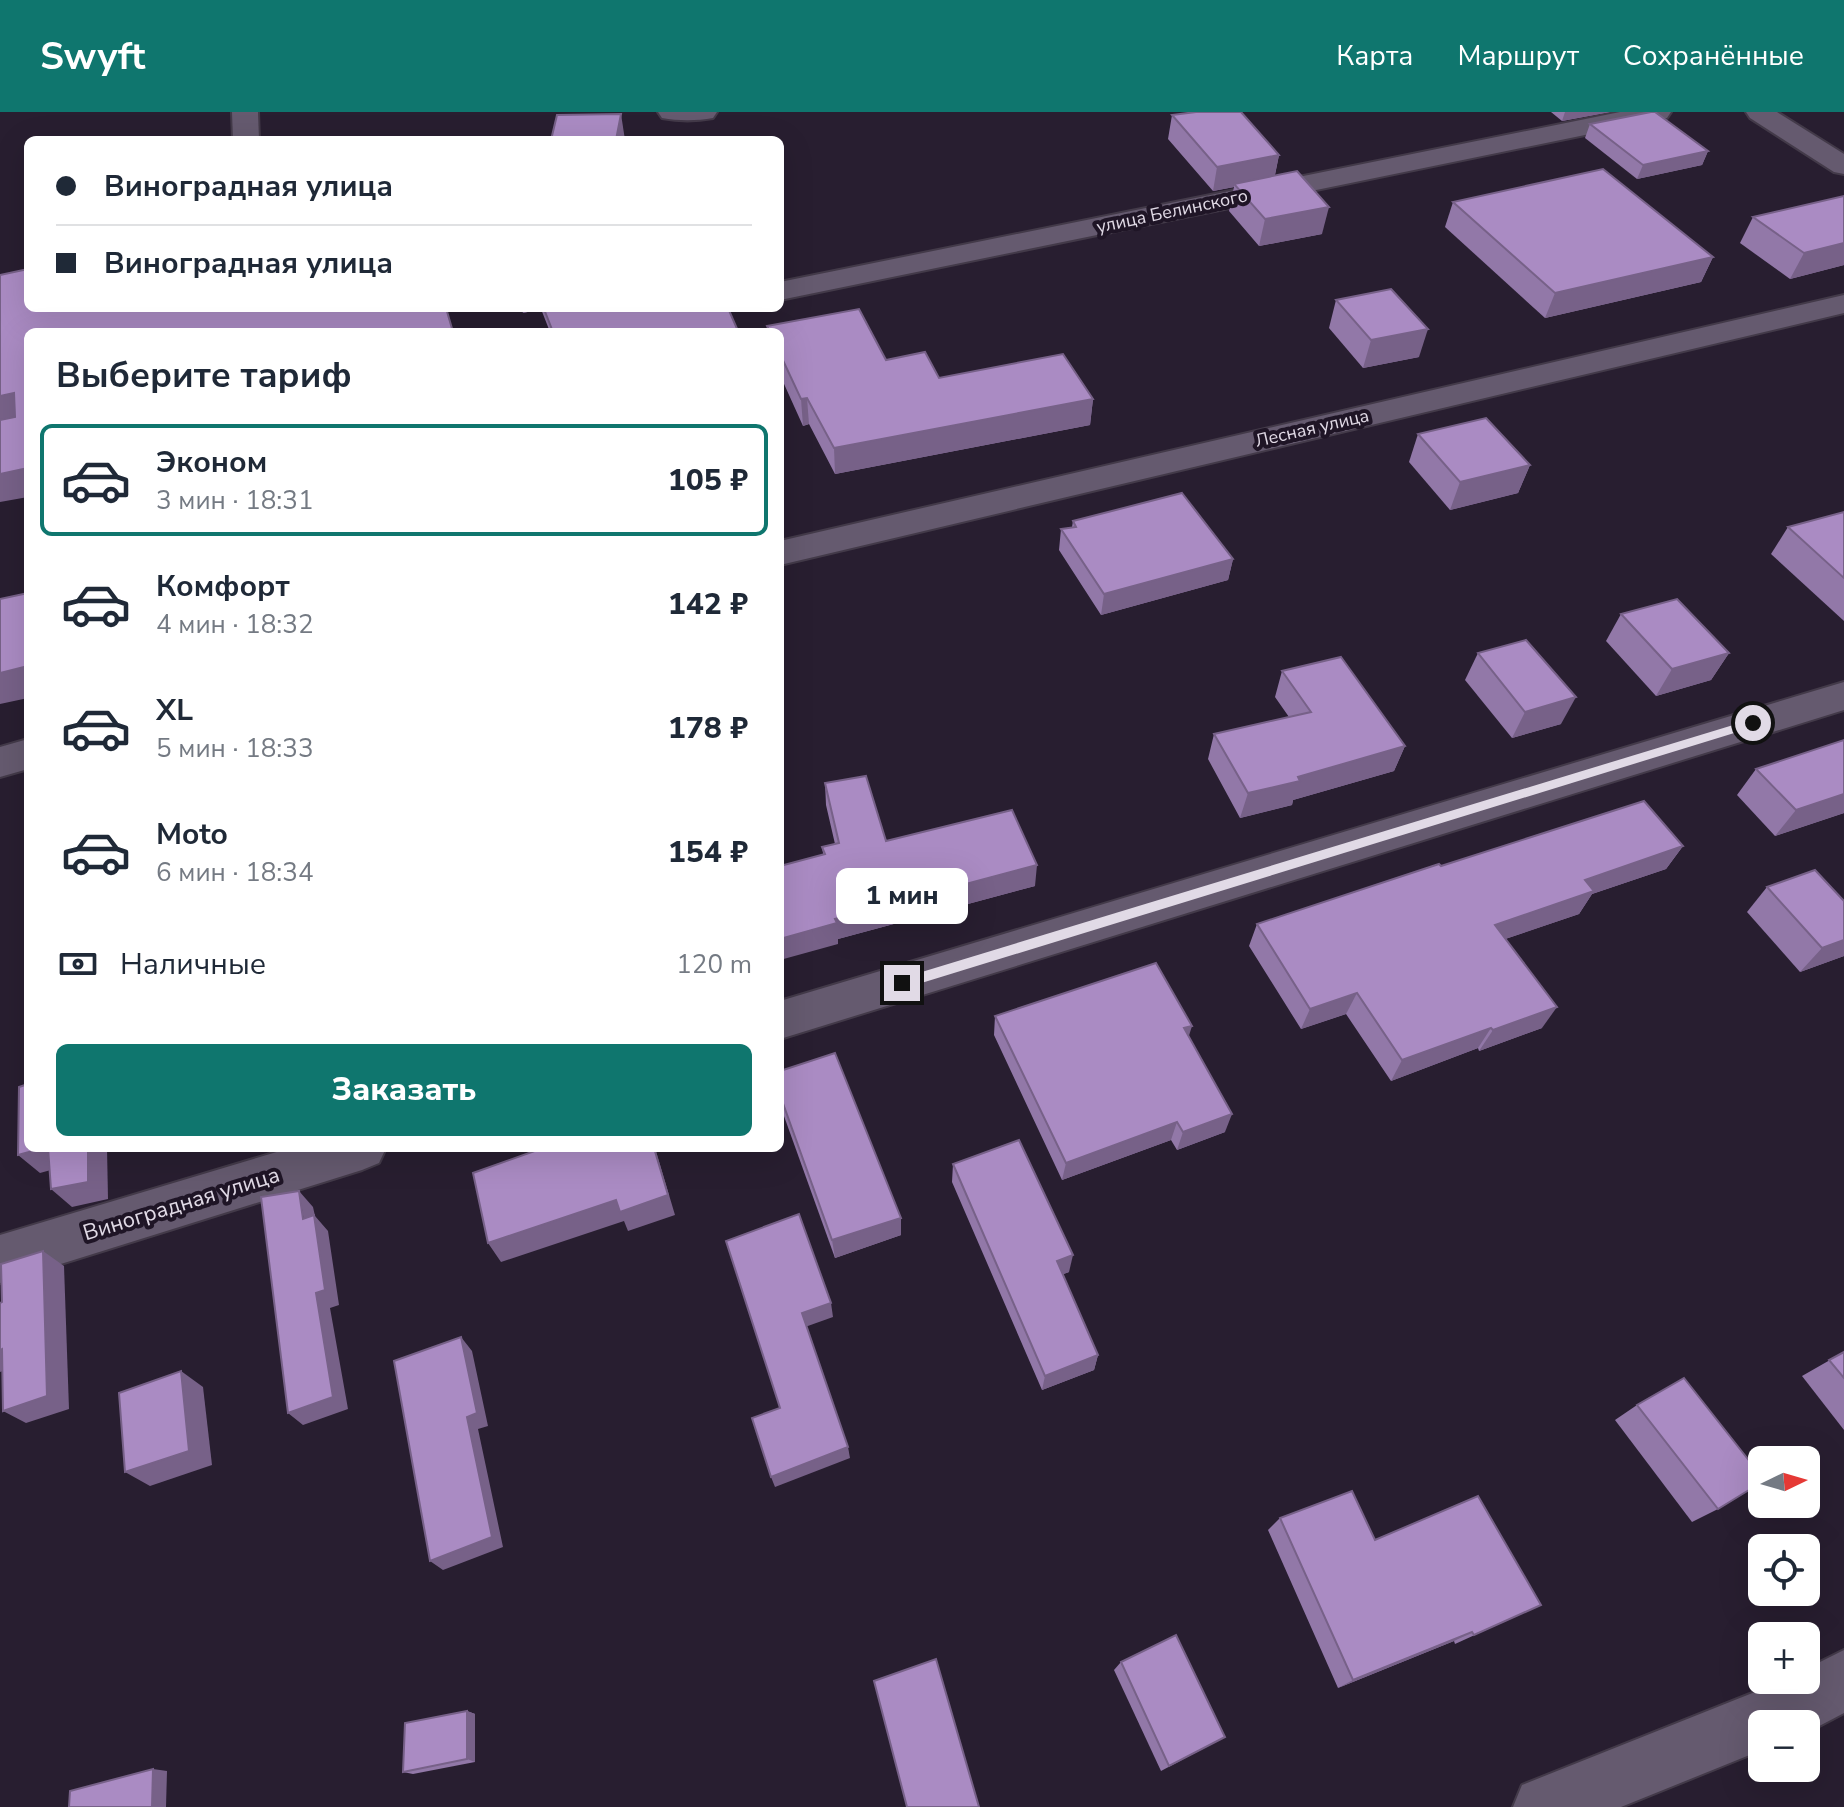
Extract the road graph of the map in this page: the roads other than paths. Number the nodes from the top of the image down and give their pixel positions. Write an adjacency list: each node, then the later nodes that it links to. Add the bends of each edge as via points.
1 (245, 112): 6 (street)
2 (671, 112): 3 (street)
3 (704, 112)
4 (1658, 112): 8 (street, улица Белинского)
5 (1759, 112): 7 (street)
6 (246, 136)
7 (1844, 166)
8 (784, 290)
9 (1844, 304): 10 (street, Лесная улица)
10 (784, 552)
11 (1844, 696): 14 (street)
12 (24, 755): 13 (street)
13 (0, 762)
14 (784, 1019)
15 (349, 1152): 16 (street, Виноградная улица)
16 (0, 1259)
17 (1844, 1680): 18 (street, via 1798,1706)
18 (1544, 1807)

